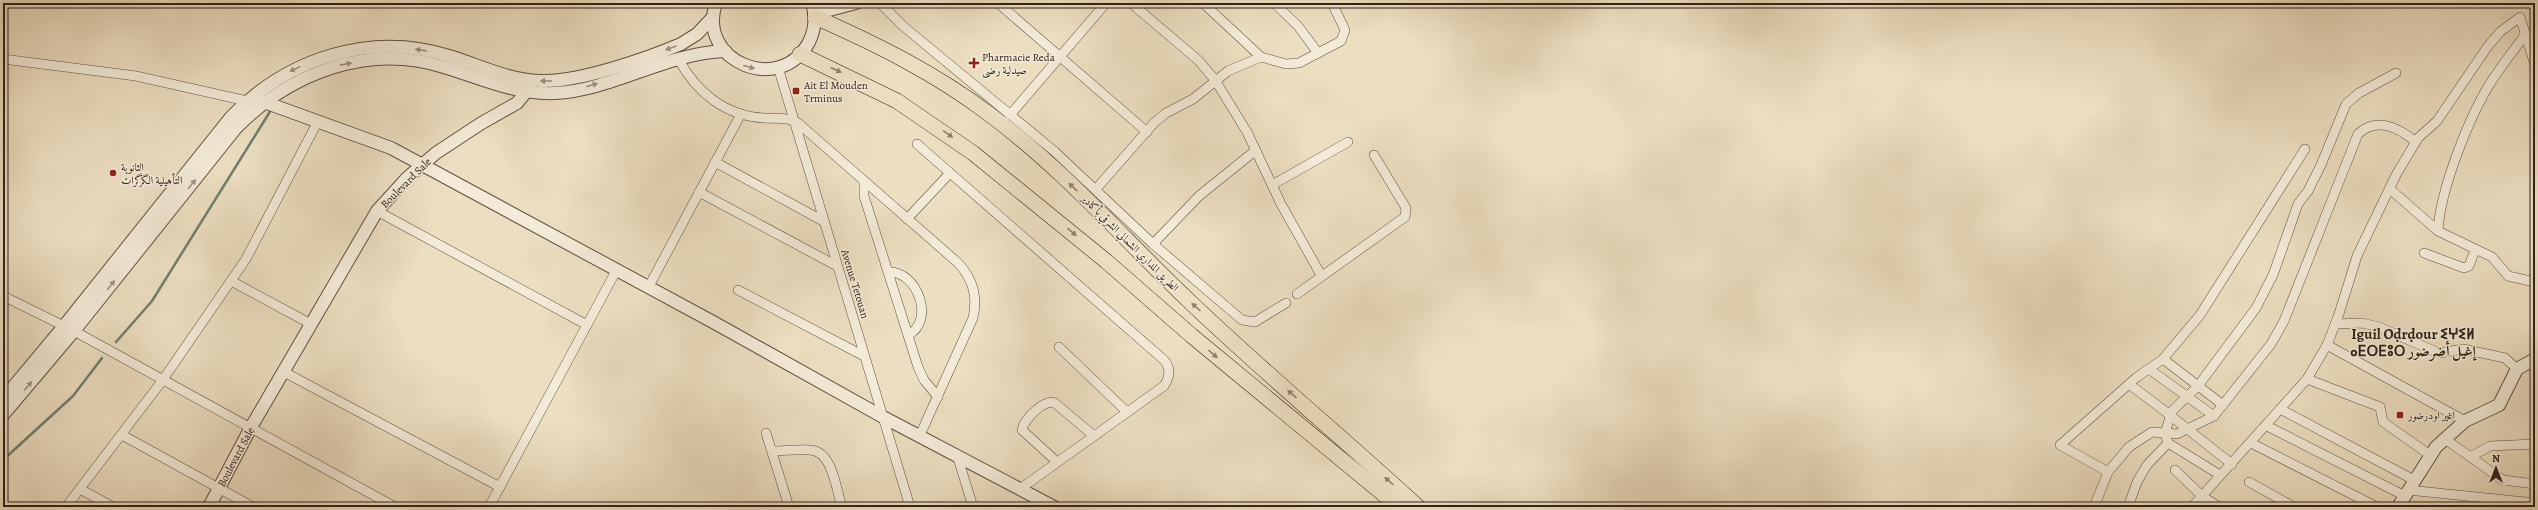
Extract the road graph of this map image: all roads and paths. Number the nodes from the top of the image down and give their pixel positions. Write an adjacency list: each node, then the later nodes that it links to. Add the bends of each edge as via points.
1 (716, 3): 11 (street)
2 (856, 3): 10 (street)
3 (880, 3): 31 (street)
4 (998, 3): 19 (street)
5 (1106, 3): 19 (street)
6 (1131, 3): 26 (street, via 1195,58)
7 (1203, 3): 20 (street)
8 (1274, 3): 17 (street, via 1298,26)
9 (1332, 3): 17 (street, via 1345,30 1345,37)
10 (814, 11): 16 (street, via 811,37); 137 (highway, الطريق المداري الشمالي الشرقي بأكادير, one-way to 10, via 1188,299 1050,165 1011,131 923,70)
11 (713, 17): 13 (street); 14 (street, via 716,35)
12 (2525, 35): 15 (street); 36 (street, via 2520,17 2496,36 2437,121); 52 (street, via 2491,83 2457,153 2439,215)
13 (689, 40): 18 (street, via 694,48); 28 (street, one-way to 28, via 577,78 553,81 516,78 418,49 358,49 298,67 262,88)
14 (724, 51): 18 (street); 24 (street, one-way to 24, via 749,67)
15 (2533, 53): 23 (street)
16 (800, 54): 24 (street); 136 (highway, one-way to 136, via 896,101 974,153)
17 (1318, 54): 20 (street, via 1294,64)
18 (694, 55): 22 (street)
19 (1059, 56): 31 (street); 34 (street)
20 (1261, 57): 26 (street, via 1250,60)
21 (3, 59): 28 (street, via 136,76)
22 (679, 60): 27 (street, one-way to 22, via 571,91); 30 (street, via 704,94 721,106)
23 (2535, 65)
24 (778, 67): 32 (street, Avenue Tetouan)
25 (2396, 73): 83 (street, via 2346,104 2321,166 2298,204 2273,275 2256,308)
26 (1215, 80): 34 (street, via 1193,99 1166,114); 39 (street)
27 (526, 92): 29 (street, one-way to 27, via 296,81 331,67 388,59 430,63); 42 (street, Boulevard Sale, via 517,104 462,134)
28 (247, 101): 70 (street, via 214,137)
29 (264, 102): 33 (street); 70 (street, one-way to 29, via 236,128)
30 (741, 114): 32 (street); 41 (street)
31 (1010, 115): 46 (street)
32 (793, 120): 44 (street); 51 (street, Avenue Tetouan)
33 (318, 121): 42 (street, via 371,139); 60 (street, via 274,208)
34 (1146, 132): 46 (street)
35 (1348, 142): 45 (street)
36 (2416, 142): 47 (street); 87 (street, via 2401,129 2385,125 2371,126 2358,134 2280,330)
37 (917, 144): 43 (street)
38 (2305, 149): 75 (street, via 2230,265 2217,291 2200,316)
39 (1256, 150): 45 (street); 53 (street, via 1199,196)
40 (1374, 155): 59 (street, via 1406,208 1406,214 1403,220)
41 (715, 162): 48 (street); 51 (street)
42 (422, 165): 49 (street, Boulevard Sale); 57 (street)
43 (950, 173): 50 (street); 89 (street, via 1167,363 1169,375 1164,386)
44 (864, 181): 50 (street); 58 (street, via 864,196)
45 (1272, 186): 59 (street)
46 (1096, 189): 53 (street)
47 (2390, 189): 52 (street); 68 (street, via 2357,256)
48 (699, 192): 56 (street); 62 (street)
49 (377, 211): 67 (street, Boulevard Sale); 69 (street)
50 (907, 218): 85 (street, via 962,267 970,278 974,290 976,304 973,318)
51 (823, 221): 56 (street, Avenue Tetouan)
52 (2438, 231): 54 (street)
53 (1153, 244): 66 (street, via 1245,322 1256,322)
54 (2475, 250): 55 (street, via 2469,266 2464,268); 61 (street, via 2492,257 2508,276)
55 (2424, 253)
56 (836, 266): 74 (street, Avenue Tetouan)
57 (616, 271): 62 (street); 69 (street)
58 (888, 272): 71 (street); 71 (street, via 898,274 916,290 922,317 917,329)
59 (1321, 275): 64 (street)
60 (231, 281): 67 (street); 81 (street)
61 (2535, 282)
62 (648, 288): 93 (street)
63 (738, 290): 74 (street)
64 (1297, 294)
65 (3, 296): 70 (street)
66 (1286, 303)
67 (311, 324): 79 (street, Boulevard Sale)
68 (2335, 324): 72 (street); 78 (street, via 2362,323 2378,326 2439,353 2463,349 2505,358)
69 (587, 325): 118 (street)
70 (69, 329): 81 (street); 86 (street); 91 (street, one-way to 70)
71 (908, 336): 85 (street, via 921,374)
72 (2326, 345): 80 (street); 94 (street)
73 (1059, 347): 89 (street)
74 (864, 356): 93 (street, Avenue Tetouan)
75 (2163, 359): 77 (street); 83 (street)
76 (2535, 359): 78 (street)
77 (2149, 368): 82 (street); 84 (street)
78 (2517, 368): 94 (street, via 2499,406)
79 (284, 372): 96 (street, Boulevard Sale); 118 (street)
80 (2307, 378): 88 (street); 109 (street, via 2380,407 2383,422)
81 (162, 381): 96 (street); 100 (street)
82 (2130, 386): 90 (street); 114 (street, via 2060,445)
83 (2198, 386): 84 (street); 87 (street)
84 (2187, 397): 90 (street); 92 (street)
85 (938, 398): 101 (street)
86 (3, 399)
87 (2224, 405): 92 (street)
88 (2282, 410): 95 (street); 122 (street)
89 (1128, 412): 102 (street)
90 (2170, 414): 97 (street); 99 (street)
91 (3, 415)
92 (2214, 416): 97 (street)
93 (883, 417): 101 (street); 133 (street, Avenue Tetouan)
94 (2465, 421): 103 (street)
95 (2267, 426): 105 (street); 122 (street)
96 (250, 429): 119 (street, Boulevard Sale); 129 (street)
97 (2188, 431): 99 (street, via 2177,434); 112 (street)
98 (766, 433): 107 (street)
99 (2165, 433): 104 (street); 114 (street, via 2152,432 2142,437 2128,447)
100 (122, 435): 119 (street); 121 (street)
101 (920, 436): 108 (street)
102 (1094, 436): 111 (street); 111 (street, via 1055,403 1044,403 1023,425 1022,430)
103 (2445, 439): 109 (street); 110 (street)
104 (2168, 443): 115 (street); 139 (street, via 2147,465 2137,482)
105 (2251, 443): 112 (street); 143 (street)
106 (2535, 444): 110 (street, via 2490,446)
107 (772, 451): 131 (street); 132 (street, via 811,450 822,455 828,463)
108 (957, 455): 120 (street); 134 (street)
109 (2430, 455): 122 (street)
110 (2472, 456): 117 (street, via 2503,480)
111 (1058, 462): 120 (street)
112 (2232, 464): 115 (street)
113 (2175, 470): 123 (street)
114 (2108, 472): 138 (street)
115 (2220, 476): 123 (street)
116 (2249, 482): 142 (street)
117 (2535, 484)
118 (500, 487): 130 (street)
119 (219, 488): 127 (street, Boulevard Sale); 128 (street)
120 (1020, 488): 135 (street)
121 (80, 489): 125 (street); 126 (street)
122 (2409, 489): 124 (street); 144 (street)
123 (2202, 496): 140 (street); 141 (street)
124 (2535, 503)
125 (66, 507)
126 (113, 507)
127 (209, 507)
128 (253, 507)
129 (395, 507)
130 (489, 507)
131 (789, 507)
132 (842, 507)
133 (910, 507)
134 (973, 507)
135 (1054, 507)
136 (1399, 507)
137 (1418, 507)
138 (2094, 507)
139 (2128, 507)
140 (2192, 507)
141 (2219, 507)
142 (2294, 507)
143 (2377, 507)
144 (2398, 507)

